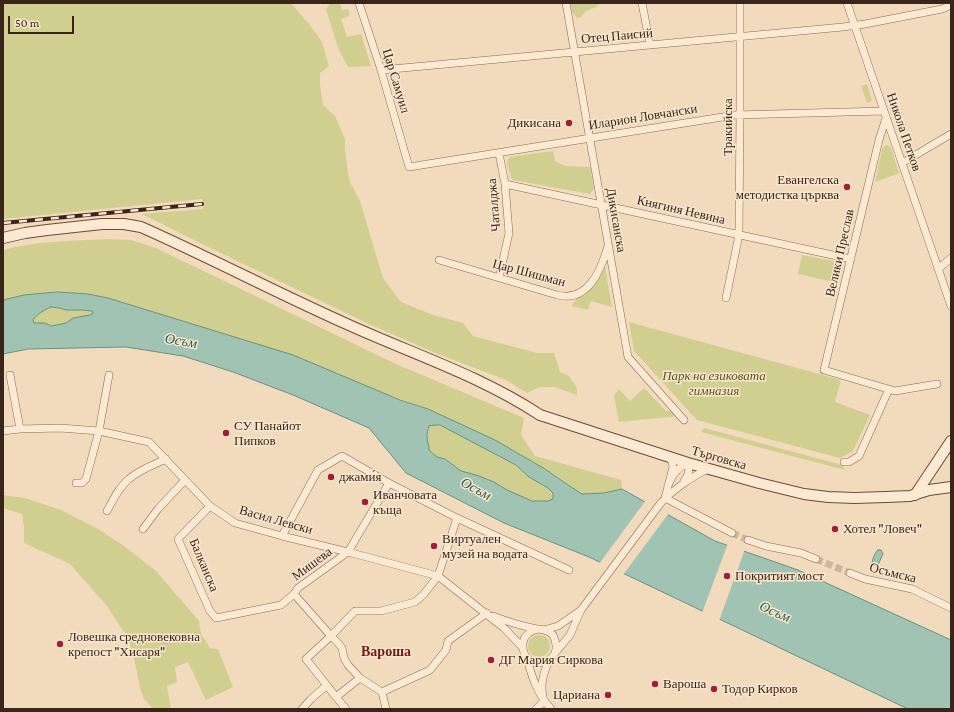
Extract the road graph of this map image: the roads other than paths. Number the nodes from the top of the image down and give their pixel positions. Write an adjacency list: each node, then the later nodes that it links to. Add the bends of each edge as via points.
1 (359, 3): 11 (street, Цар Самуил)
2 (566, 3): 10 (street, Дикисанска)
3 (642, 3): 9 (street)
4 (740, 3): 8 (street, Тракийска)
5 (847, 3): 7 (street, Никола Петков)
6 (951, 5): 7 (street, via 942,9)
7 (855, 25): 8 (street, Отец Паисий); 13 (street, Никола Петков)
8 (740, 37): 9 (street, Отец Паисий); 12 (street, Тракийска)
9 (650, 45): 10 (street, Отец Паисий)
10 (575, 52): 11 (street, Отец Паисий); 16 (street, Дикисанска)
11 (380, 70): 20 (street, Цар Самуил)
12 (740, 115): 13 (street, Иларион Ловчански); 16 (street, Иларион Ловчански); 23 (street, Тракийска)
13 (885, 115): 14 (street, Никола Петков); 17 (street, Велики Преслав)
14 (892, 134): 17 (street); 19 (street, Никола Петков)
15 (951, 134): 19 (street)
16 (590, 138): 18 (street, Иларион Ловчански); 22 (street, Дикисанска)
17 (880, 140): 27 (street, Велики Преслав)
18 (499, 153): 20 (street, Иларион Ловчански); 21 (street, Чаталджа)
19 (902, 163): 29 (street, Никола Петков)
20 (409, 167)
21 (505, 184): 22 (street, Княгиня Невина); 30 (street, Чаталджа, via 509,233)
22 (601, 204): 23 (street, Княгиня Невина); 25 (street, Дикисанска)
23 (738, 235): 27 (street, Княгиня Невина); 31 (street, Тракийска)
24 (3, 238): 42 (street, Търговска, via 102,224 124,224 141,228 349,325 483,383 540,415)
25 (608, 244): 30 (street, Цар Шишман, via 595,278 586,288 575,294 562,296); 37 (street, Дикисанска, via 628,357)
26 (951, 258): 29 (street)
27 (851, 259): 36 (street, Велики Преслав, via 824,370)
28 (439, 260): 30 (street, Цар Шишман)
29 (938, 269): 32 (street, Никола Петков)
30 (499, 278)
31 (726, 298)
32 (951, 306)
33 (10, 375): 38 (street)
34 (108, 375): 40 (street)
35 (937, 384): 36 (street, via 895,391)
36 (889, 389): 44 (street, via 859,456)
37 (684, 420)
38 (20, 429): 39 (street, Васил Левски); 40 (street, Васил Левски)
39 (3, 431)
40 (100, 431): 43 (street, Васил Левски, via 149,442); 48 (street, via 86,479 82,483)
41 (951, 441): 53 (street)
42 (672, 458): 45 (street, Търговска); 50 (street)
43 (166, 459): 47 (street, Васил Левски); 56 (street, via 128,479)
44 (844, 462)
45 (688, 463): 46 (street, Търговска); 50 (street, via 675,471); 52 (street, via 690,472)
46 (708, 469): 52 (street, via 696,474); 53 (street, Търговска, via 804,494 855,498)
47 (185, 480): 55 (street, Васил Левски); 58 (street)
48 (76, 483)
49 (389, 483): 57 (street); 60 (street, via 342,456 318,470); 62 (street, Мишева)
50 (668, 485): 54 (street)
51 (951, 487): 53 (street, Търговска)
52 (676, 490): 54 (street)
53 (915, 495)
54 (663, 501): 59 (street); 69 (street)
55 (210, 506): 60 (street, Васил Левски, via 235,523); 71 (street, Балканска, via 178,539 210,612)
56 (107, 510)
57 (456, 518): 64 (street); 66 (street)
58 (143, 528)
59 (732, 533)
60 (282, 536): 62 (street, Васил Левски)
61 (748, 540): 63 (street, via 801,552)
62 (348, 552): 66 (street, Васил Левски); 67 (street, Мишева, via 298,588)
63 (816, 559)
64 (569, 570)
65 (850, 573): 68 (street, Осъмска, via 865,579 912,589)
66 (438, 576): 70 (street, Васил Левски); 73 (street, via 415,602 382,611 355,611)
67 (294, 594): 71 (street, Мишева, via 281,605); 73 (street)
68 (951, 608)
69 (581, 610): 72 (street, via 558,626); 75 (street, via 570,635)
70 (486, 613): 72 (street, via 525,627); 74 (street); 79 (street, via 448,641 446,650 430,670)
71 (216, 618)
72 (542, 629): 74 (street, via 529,633 525,637); 75 (street, via 553,635 555,640 556,650)
73 (331, 636): 77 (street, via 342,648 348,665); 78 (street, via 306,659)
74 (523, 648): 76 (street)
75 (551, 657): 76 (street, via 541,663); 81 (street, via 542,679)
76 (527, 658): 81 (street, via 536,687)
77 (360, 678): 79 (street); 80 (street)
78 (326, 686): 80 (street); 82 (street)
79 (382, 692): 84 (street)
80 (336, 697): 83 (street)
81 (544, 701): 85 (street); 86 (street)
82 (302, 709)
83 (346, 709)
84 (386, 709)
85 (536, 709)
86 (551, 709)

